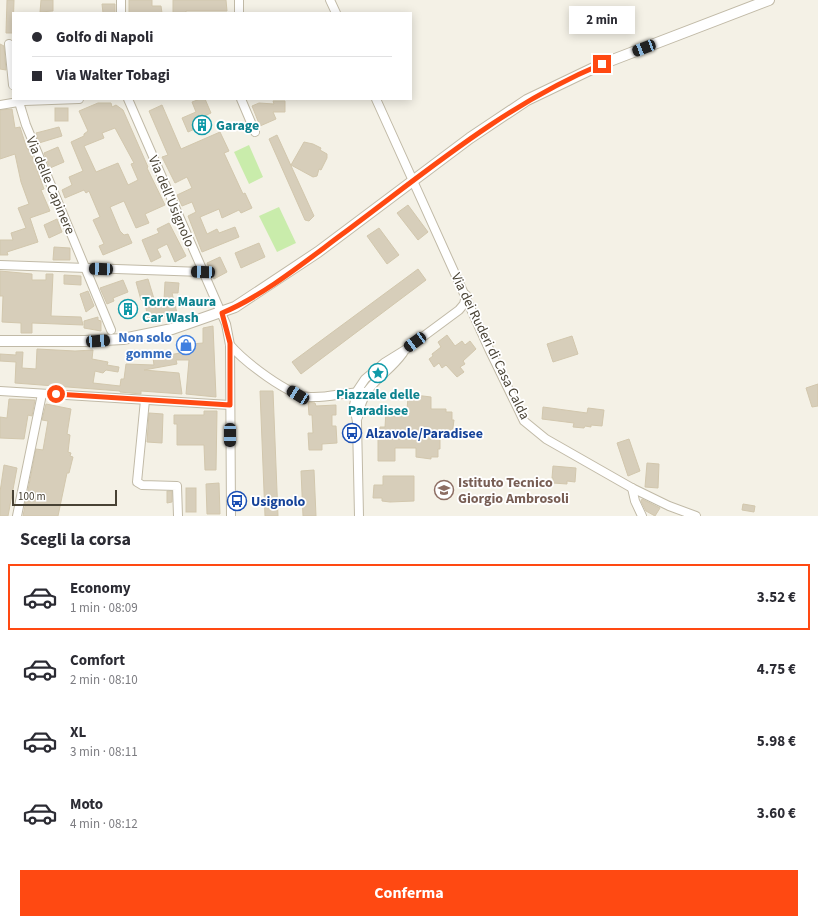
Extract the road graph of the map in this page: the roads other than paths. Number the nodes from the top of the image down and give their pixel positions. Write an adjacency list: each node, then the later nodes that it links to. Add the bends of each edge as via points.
1 (121, 0): 5 (street)
2 (239, 0): 6 (street)
3 (330, 0): 7 (street)
4 (769, 0): 17 (street, via 602,64 552,87 502,116)
5 (121, 12)
6 (239, 12)
7 (336, 12)
8 (9, 44): 9 (street)
9 (12, 75)
10 (48, 100): 14 (street)
11 (128, 100): 20 (street, Via dell'Usignolo)
12 (241, 100): 16 (street)
13 (376, 100): 17 (street, Via dei Ruderi di Casa Calda)
14 (16, 101): 15 (street); 19 (street, Via delle Capinere)
15 (0, 104)
16 (255, 132)
17 (413, 181): 21 (street, Via dei Ruderi di Casa Calda); 22 (street, via 258,294)
18 (0, 265): 19 (street)
19 (86, 268): 20 (street); 23 (street, Via delle Capinere)
20 (203, 272): 22 (street, Via dell'Usignolo)
21 (466, 295): 26 (street, via 461,308); 34 (street, Via dei Ruderi di Casa Calda, via 502,376 527,423 546,439)
22 (222, 313): 24 (street, via 123,339); 25 (street, Via dell'Usignolo)
23 (111, 330)
24 (0, 341)
25 (230, 344): 28 (street, via 250,365 301,396 318,397); 32 (street, Via dell'Usignolo)
26 (405, 350): 28 (street, via 366,377); 29 (street)
27 (0, 391): 30 (street)
28 (357, 391): 29 (street); 33 (street, via 354,402)
29 (367, 392): 33 (street, via 360,406)
30 (42, 394): 31 (street); 35 (street)
31 (145, 400): 32 (street); 36 (street, via 137,482 142,485 177,486)
32 (230, 405): 37 (street, Via dell'Usignolo)
33 (357, 422): 38 (street)
34 (632, 488): 39 (street); 40 (street, Via dei Ruderi di Casa Calda)
35 (17, 516)
36 (178, 516)
37 (231, 516)
38 (359, 516)
39 (642, 516)
40 (696, 516)

